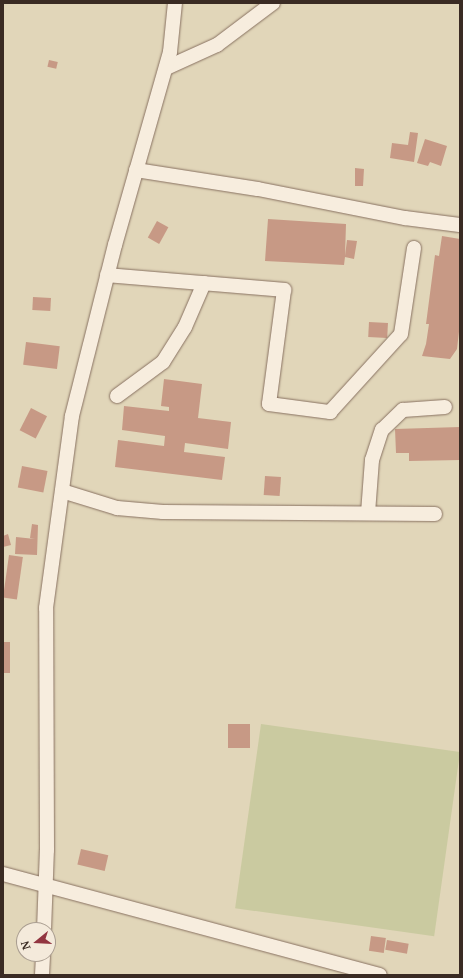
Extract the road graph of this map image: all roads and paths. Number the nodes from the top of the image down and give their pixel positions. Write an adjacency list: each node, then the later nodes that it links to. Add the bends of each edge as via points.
1 (175, 3): 3 (street)
2 (273, 3): 3 (street, via 217,45)
3 (166, 68): 4 (street)
4 (136, 170): 5 (street, via 258,189 405,218); 7 (street)
5 (460, 225)
6 (414, 248): 8 (street, via 401,334 330,412 269,404 284,290)
7 (107, 275): 8 (street); 11 (street, via 72,416)
8 (204, 283): 9 (street, via 185,327 163,362)
9 (117, 396)
10 (445, 407): 12 (street, via 403,410 382,430 372,460)
11 (62, 491): 12 (street, via 117,508 163,512); 15 (street, via 46,608)
12 (368, 513): 13 (street)
13 (435, 514)
14 (3, 874): 15 (street)
15 (46, 884): 16 (street); 19 (street)
16 (44, 922)
17 (43, 962): 18 (street)
18 (42, 975)
19 (380, 975)

